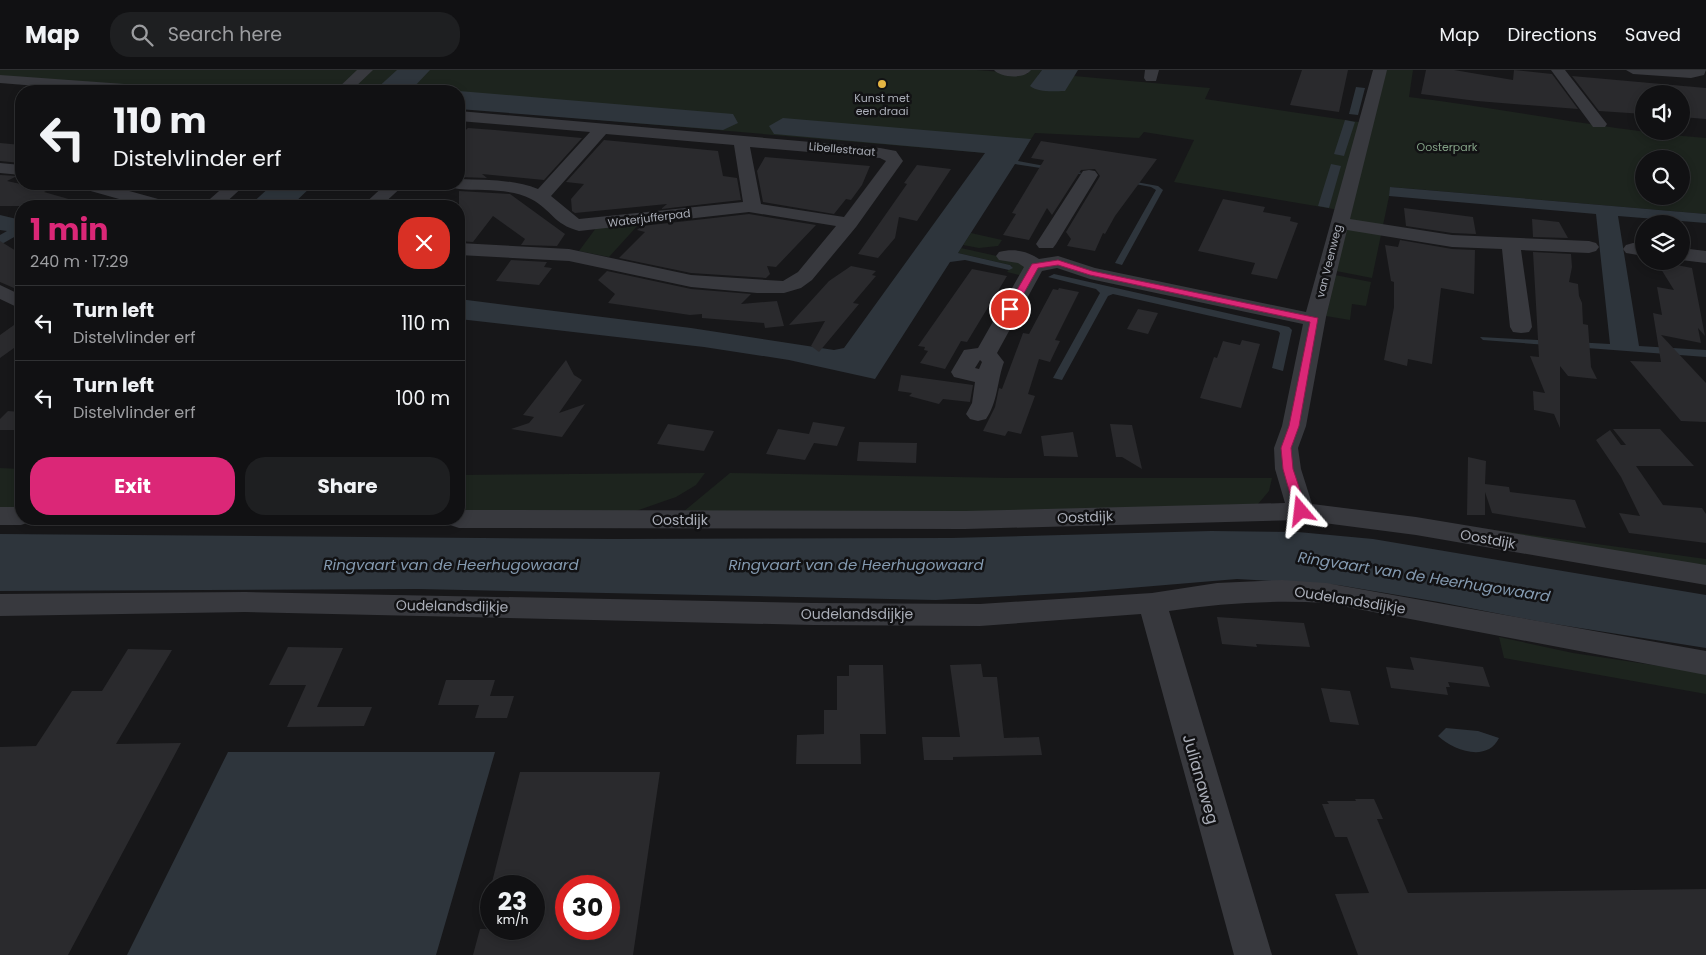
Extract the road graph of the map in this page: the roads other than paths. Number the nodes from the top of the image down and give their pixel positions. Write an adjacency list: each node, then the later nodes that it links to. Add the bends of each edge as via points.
1 (366, 70): 12 (street)
2 (1000, 70): 3 (street)
3 (1024, 70)
4 (1380, 70): 32 (street, van Veenweg)
5 (1558, 70): 16 (street)
6 (1633, 70): 7 (street, via 1692,74)
7 (1699, 70)
8 (0, 79): 9 (street)
9 (26, 82): 10 (street); 11 (street)
10 (20, 85)
11 (68, 85)
12 (349, 85)
13 (15, 87): 14 (street)
14 (0, 94)
15 (465, 117): 17 (street, Libellestraat)
16 (1599, 124)
17 (602, 128): 18 (street, Libellestraat); 26 (street)
18 (742, 140): 30 (street); 31 (street, Libellestraat, via 880,153 893,157 895,161)
19 (0, 168): 20 (street)
20 (15, 169)
21 (1088, 175): 36 (street)
22 (465, 185): 26 (street, Waterjufferpad, via 514,189)
23 (107, 190): 27 (street)
24 (230, 190): 28 (street)
25 (389, 190): 29 (street)
26 (540, 196): 33 (street, Waterjufferpad, via 570,222)
27 (142, 200)
28 (219, 200)
29 (378, 200)
30 (753, 207): 31 (street, Waterjufferpad); 33 (street, Waterjufferpad)
31 (849, 223): 39 (street, Libellestraat, via 800,280 784,287 691,281)
32 (1339, 223): 34 (street); 47 (street, van Veenweg)
33 (590, 225): 39 (street)
34 (1452, 241): 35 (street); 44 (street, via 1485,257)
35 (1512, 243): 37 (street); 44 (street)
36 (1046, 244): 42 (street, via 1025,249); 43 (street, via 1054,248)
37 (1589, 247)
38 (465, 249): 39 (street, Libellestraat)
39 (569, 255)
40 (1690, 255): 41 (street)
41 (1706, 257)
42 (1021, 260): 43 (street); 49 (street, via 986,353 972,356 962,372 987,378 984,403)
43 (1058, 262): 47 (street, via 1090,273)
44 (1515, 279): 48 (street)
45 (0, 291): 46 (street)
46 (15, 300)
47 (1315, 320): 50 (street, van Veenweg, via 1294,426 1286,448 1288,469)
48 (1521, 327)
49 (978, 414)
50 (1301, 511): 53 (street, Oostdijk, via 965,520); 54 (street, Oostdijk, via 1416,526)
51 (0, 516): 52 (street)
52 (15, 516)
53 (465, 518)
54 (1706, 575)
55 (1152, 603): 56 (street, Oudelandsdijkje, via 980,615 245,602); 57 (street, Oudelandsdijkje, via 1216,593 1282,590 1326,593); 58 (street, Julianaweg)
56 (0, 605)
57 (1706, 663)
58 (1253, 955)

